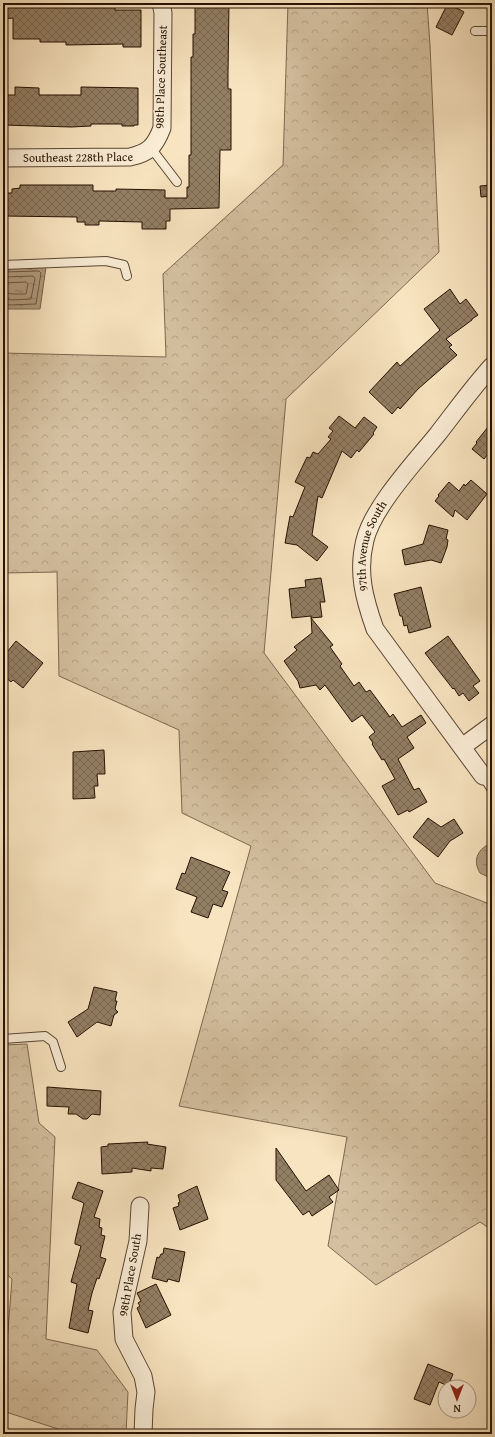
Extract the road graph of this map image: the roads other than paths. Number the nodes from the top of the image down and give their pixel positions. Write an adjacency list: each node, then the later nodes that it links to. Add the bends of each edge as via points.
1 (161, 3): 4 (street, 98th Place Southeast, via 162,128)
2 (475, 31): 3 (lane)
3 (492, 31)
4 (151, 148): 5 (street, Southeast 228th Place, via 140,155 130,157); 6 (lane)
5 (3, 158)
6 (177, 182)
7 (3, 265): 8 (lane, via 106,261 124,266)
8 (128, 276)
9 (492, 366): 11 (street, 97th Avenue South, via 375,515 365,538 361,562 362,585 374,629)
10 (492, 725): 11 (street)
11 (462, 747): 12 (street, 97th Avenue South)
12 (483, 776): 13 (lane)
13 (492, 790)
14 (3, 1039): 15 (lane, via 45,1036 53,1042)
15 (61, 1067)
16 (140, 1206): 17 (street, 98th Place South, via 138,1241 122,1312 124,1338 143,1376 146,1392)
17 (143, 1434)

